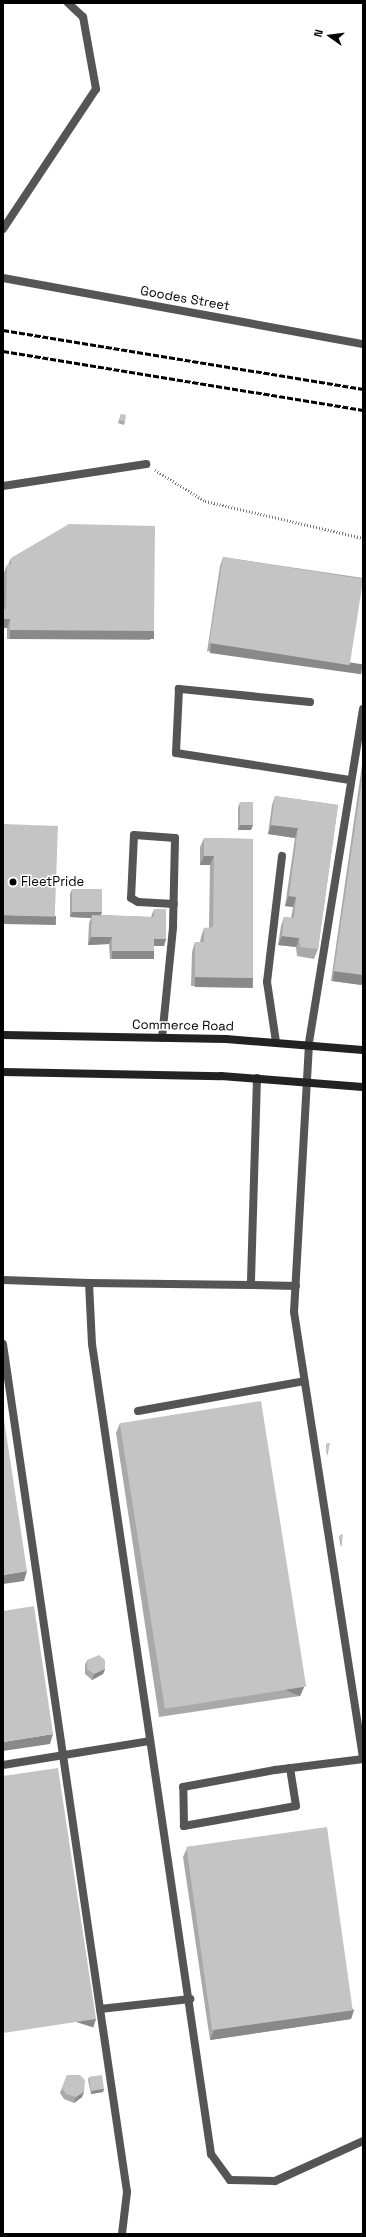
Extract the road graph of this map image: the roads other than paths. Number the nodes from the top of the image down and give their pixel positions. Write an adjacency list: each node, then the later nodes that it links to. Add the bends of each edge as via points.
1 (68, 3): 2 (street, via 83,17 96,89)
2 (3, 229)
3 (3, 278): 4 (street, Goodes Street)
4 (363, 344)
5 (146, 464): 6 (street)
6 (3, 486)
7 (310, 702): 9 (street, via 179,689 176,753)
8 (363, 708): 9 (street)
9 (350, 780): 15 (street)
10 (282, 856): 14 (street, via 268,982)
11 (174, 904): 11 (street, via 175,838 134,835 131,898 138,902); 13 (street)
12 (3, 1034): 13 (main road, Commerce Road)
13 (162, 1038): 14 (main road, Commerce Road)
14 (276, 1042): 15 (main road, Commerce Road)
15 (309, 1044): 16 (main road, Commerce Road); 19 (street)
16 (363, 1050)
17 (3, 1072): 18 (main road)
18 (257, 1078): 19 (main road); 23 (street)
19 (305, 1082): 20 (main road); 24 (street)
20 (363, 1087)
21 (3, 1280): 22 (street)
22 (89, 1283): 23 (street); 28 (street, via 92,1344)
23 (251, 1285): 24 (street)
24 (296, 1286): 26 (street, via 294,1312)
25 (3, 1344): 29 (street)
26 (304, 1381): 27 (street); 30 (street)
27 (138, 1411)
28 (149, 1741): 29 (street); 33 (street)
29 (64, 1754): 31 (street); 34 (street)
30 (363, 1758): 32 (street)
31 (3, 1765)
32 (290, 1768): 32 (street, via 183,1787 184,1826 296,1806)
33 (190, 1999): 34 (street); 35 (street, via 211,2154 230,2180 275,2181)
34 (100, 2009): 36 (street, via 127,2192)
35 (363, 2141)
36 (122, 2234)

